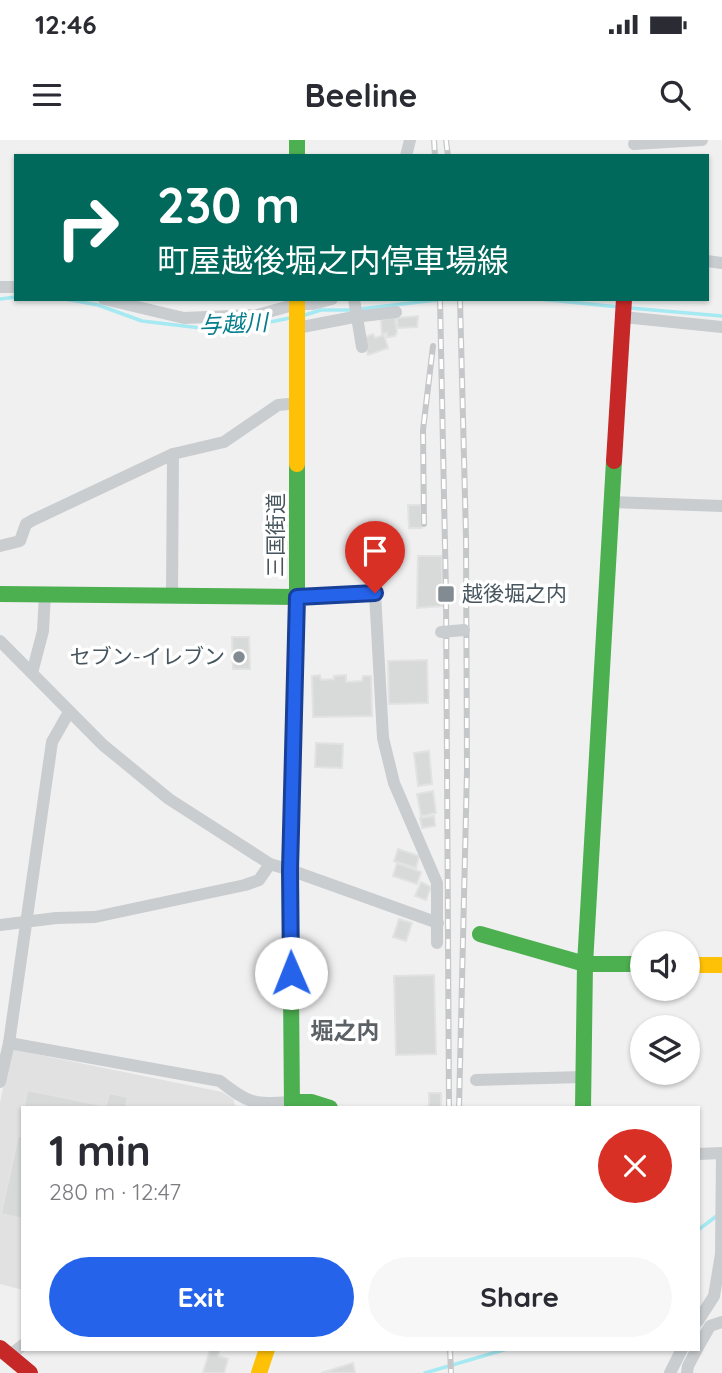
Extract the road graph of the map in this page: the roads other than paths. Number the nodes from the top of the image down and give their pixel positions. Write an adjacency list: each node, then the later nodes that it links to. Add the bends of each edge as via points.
1 (702, 140): 2 (street)
2 (634, 147)
3 (112, 301): 7 (street, via 184,318 257,315)
4 (324, 301): 7 (street)
5 (355, 301): 9 (street)
6 (624, 301): 10 (main road)
7 (297, 302): 12 (main road, 三国街道)
8 (396, 312): 9 (street)
9 (357, 316): 12 (street); 13 (street)
10 (623, 317): 11 (street); 16 (main road)
11 (722, 327)
12 (298, 328): 14 (main road, 三国街道)
13 (362, 347)
14 (298, 402): 15 (street, via 278,405 224,442); 23 (main road, 三国街道)
15 (173, 454): 18 (street, via 33,520 26,524 20,541); 22 (street)
16 (611, 502): 17 (street); 36 (main road)
17 (722, 506)
18 (0, 546)
19 (375, 593): 23 (main road); 32 (street, via 383,738 394,783 438,883)
20 (0, 594): 21 (main road)
21 (45, 594): 22 (main road); 27 (street, via 43,631)
22 (172, 596): 23 (main road)
23 (297, 597): 30 (main road, 三国街道)
24 (464, 630): 25 (street, bridge)
25 (441, 632)
26 (0, 641): 27 (street)
27 (32, 673): 28 (street)
28 (69, 712): 29 (street, via 169,799); 31 (street, via 52,742)
29 (270, 864): 30 (street); 31 (street, via 259,880 245,885 95,916)
30 (290, 870): 32 (street); 44 (main road, 三国街道)
31 (27, 921): 33 (street); 40 (street)
32 (438, 923): 35 (street)
33 (0, 925)
34 (480, 934): 36 (main road)
35 (437, 943)
36 (585, 964): 37 (main road); 41 (main road)
37 (630, 964)
38 (700, 965): 39 (main road)
39 (722, 965)
40 (9, 1043): 43 (street); 44 (street, via 220,1081 243,1099)
41 (583, 1077): 42 (street); 46 (main road)
42 (476, 1080)
43 (0, 1082)
44 (293, 1105): 45 (main road, via 311,1101)
45 (325, 1106)
46 (583, 1106)
47 (722, 1153): 48 (street); 49 (street)
48 (700, 1154)
49 (721, 1184): 50 (street)
50 (721, 1254): 51 (street, via 714,1296)
51 (700, 1318)
52 (722, 1322): 53 (street, via 710,1326)
53 (700, 1344)
54 (266, 1351): 59 (main road)
55 (681, 1351): 60 (street)
56 (696, 1351): 61 (street)
57 (5, 1352): 58 (main road)
58 (30, 1373)
59 (259, 1373)
60 (670, 1373)
61 (687, 1373)

